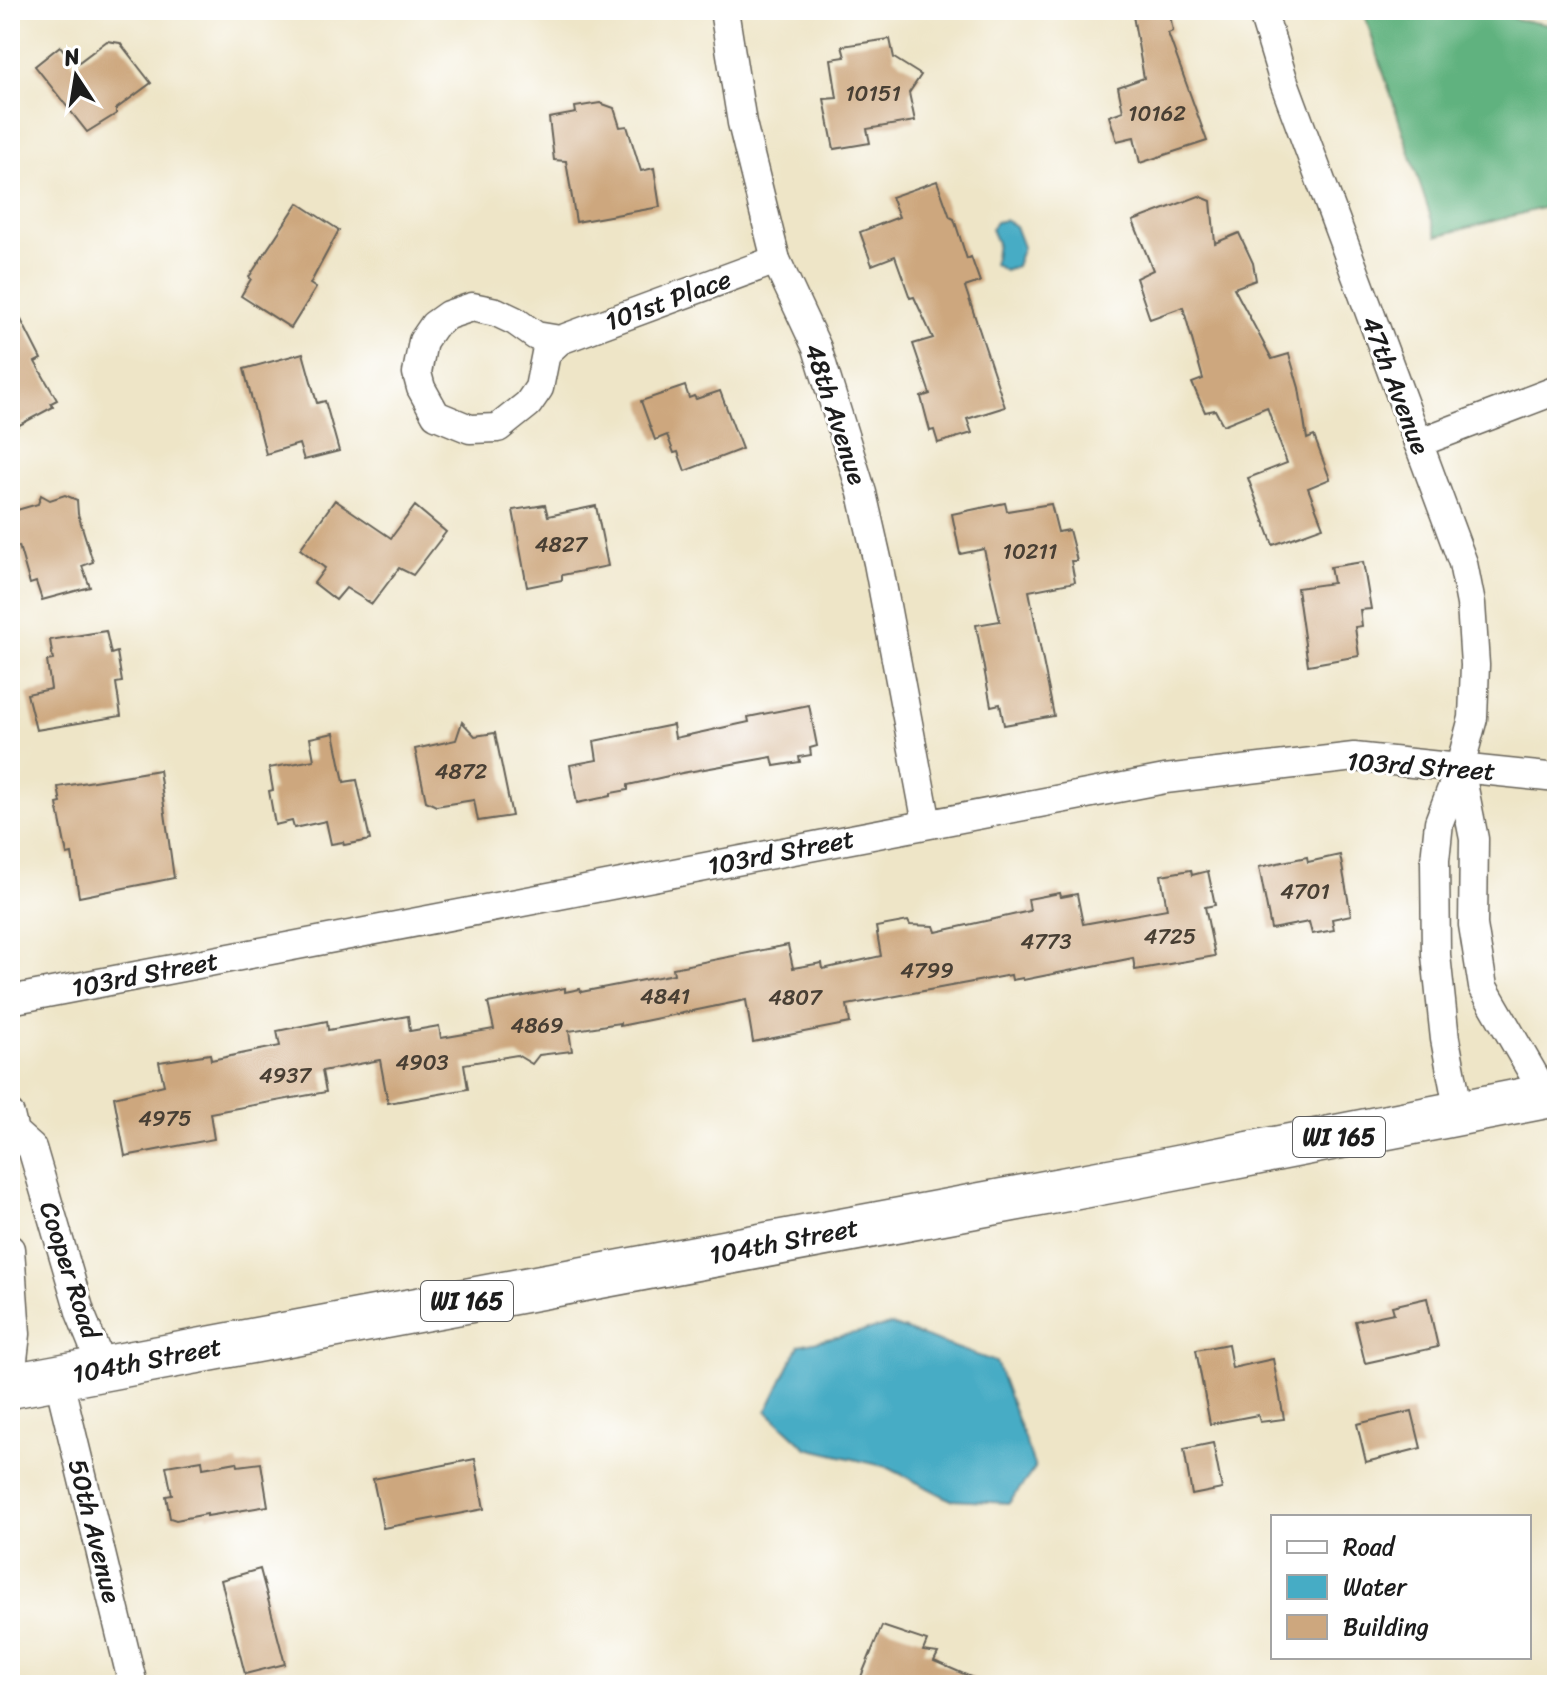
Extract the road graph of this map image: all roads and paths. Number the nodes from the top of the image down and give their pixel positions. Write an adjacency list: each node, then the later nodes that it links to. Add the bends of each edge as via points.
1 (724, 10): 3 (street, 48th Avenue, via 744,131)
2 (1262, 10): 6 (street, 47th Avenue)
3 (776, 260): 4 (street, 101st Place); 9 (street, 48th Avenue, via 817,348 862,493)
4 (560, 340): 4 (street, via 536,336 496,312 472,307 448,315 423,341 417,373 421,388 436,415 470,429 498,428 528,404 539,388 546,353)
5 (1557, 390): 6 (street)
6 (1418, 443): 7 (street, 47th Avenue, via 1463,563 1471,604 1473,718)
7 (1460, 767): 8 (street, 103rd Street); 9 (street, 103rd Street, via 1354,757 1165,779); 11 (street, via 1474,839 1473,925 1483,987); 12 (street, 47th Avenue, via 1439,822 1435,891 1443,1025)
8 (1557, 778)
9 (927, 824): 10 (street, 103rd Street)
10 (10, 1000)
11 (1552, 1095): 12 (main road, 104th Street / WI 165)
12 (1459, 1113): 15 (main road, 104th Street / WI 165)
13 (11, 1128): 15 (street, Cooper Road, via 32,1148 81,1315)
14 (10, 1249): 17 (street, Cooper Road, via 16,1334)
15 (103, 1369): 16 (main road, 104th Street / WI 165)
16 (58, 1377): 17 (main road, 104th Street / WI 165); 18 (street, 50th Avenue)
17 (10, 1385)
18 (133, 1685)

